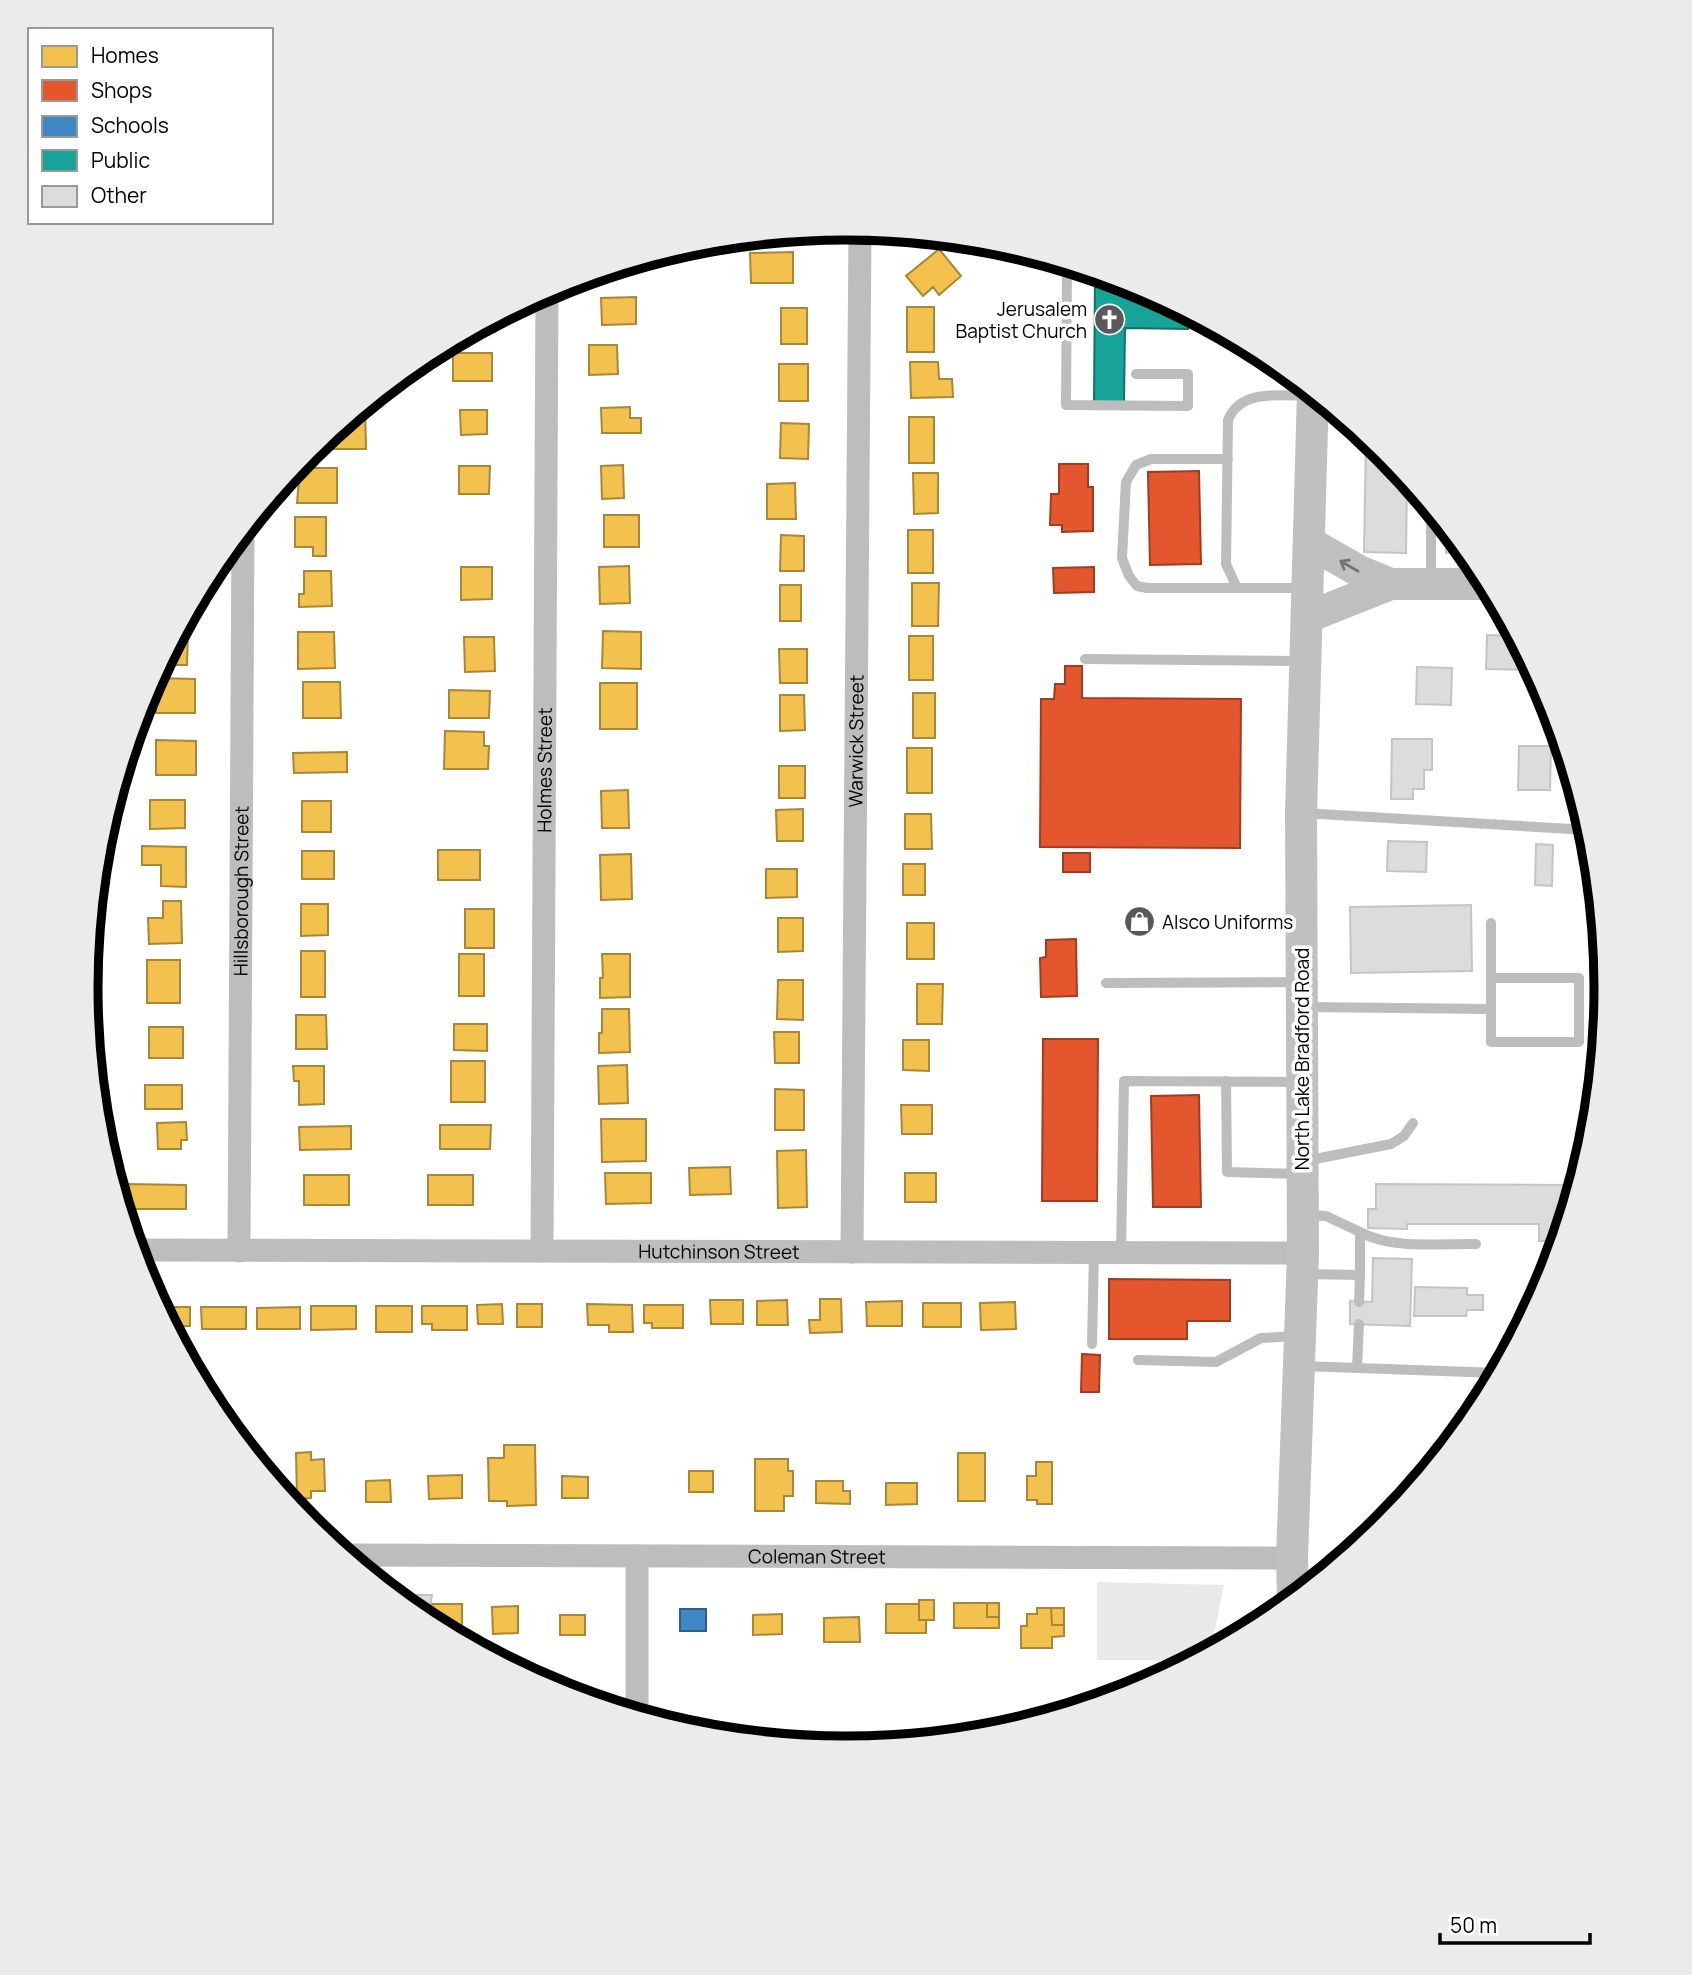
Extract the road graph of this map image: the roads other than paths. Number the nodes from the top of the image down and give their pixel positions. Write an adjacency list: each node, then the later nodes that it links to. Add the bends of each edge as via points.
1 (860, 240): 35 (street, Warwick Street)
2 (1067, 273): 4 (lane, via 1066,405 1188,406 1188,374)
3 (547, 302): 34 (street, Holmes Street)
4 (1136, 374)
5 (1302, 395): 7 (lane, via 1251,398 1233,408 1228,421)
6 (1313, 404): 9 (main road, North Lake Bradford Road)
7 (1228, 458): 14 (lane, via 1226,564); 14 (lane, via 1151,459 1136,464 1126,482 1122,558 1137,586)
8 (1431, 522): 12 (lane)
9 (1310, 543): 11 (main road, one-way to 9); 15 (main road, North Lake Bradford Road)
10 (243, 546): 33 (street, Hillsborough Street)
11 (1391, 584): 12 (main road); 15 (main road)
12 (1431, 584): 13 (main road)
13 (1475, 584)
14 (1237, 588): 15 (lane)
15 (1308, 602): 17 (main road, North Lake Bradford Road)
16 (1086, 659): 17 (lane)
17 (1306, 661): 18 (main road, North Lake Bradford Road)
18 (1301, 813): 19 (lane); 23 (main road, North Lake Bradford Road)
19 (1577, 829)
20 (1491, 923): 21 (lane)
21 (1491, 978): 24 (lane); 24 (lane, via 1580,978 1580,1042 1491,1042)
22 (1106, 983): 23 (lane)
23 (1301, 994): 24 (lane); 26 (main road, North Lake Bradford Road)
24 (1491, 1009)
25 (1226, 1081): 26 (lane); 28 (lane, via 1227,1172); 37 (lane, via 1124,1081)
26 (1302, 1082): 28 (main road, North Lake Bradford Road)
27 (1413, 1123): 28 (lane, via 1391,1144)
28 (1302, 1168): 29 (main road, North Lake Bradford Road)
29 (1302, 1215): 30 (lane, via 1325,1216); 38 (main road, North Lake Bradford Road)
30 (1360, 1232): 31 (lane, via 1380,1241); 39 (lane)
31 (1476, 1244)
32 (146, 1250): 33 (street, Hutchinson Street)
33 (239, 1251): 34 (street, Hutchinson Street)
34 (542, 1251): 35 (street, Hutchinson Street)
35 (852, 1252): 36 (street, Hutchinson Street)
36 (1094, 1252): 37 (street, Hutchinson Street); 42 (lane)
37 (1121, 1252): 38 (street, Hutchinson Street)
38 (1302, 1263): 39 (lane); 43 (main road, North Lake Bradford Road)
39 (1360, 1275): 40 (lane)
40 (1359, 1302)
41 (1359, 1324): 45 (lane)
42 (1092, 1344)
43 (1300, 1351): 44 (lane, via 1261,1338 1216,1362); 45 (lane); 49 (main road, North Lake Bradford Road)
44 (1138, 1360)
45 (1357, 1368): 46 (lane)
46 (1487, 1373)
47 (359, 1555): 48 (street, Coleman Street)
48 (637, 1556): 49 (street, Coleman Street); 51 (street)
49 (1292, 1558): 50 (main road, North Lake Bradford Road)
50 (1293, 1587)
51 (637, 1705)

